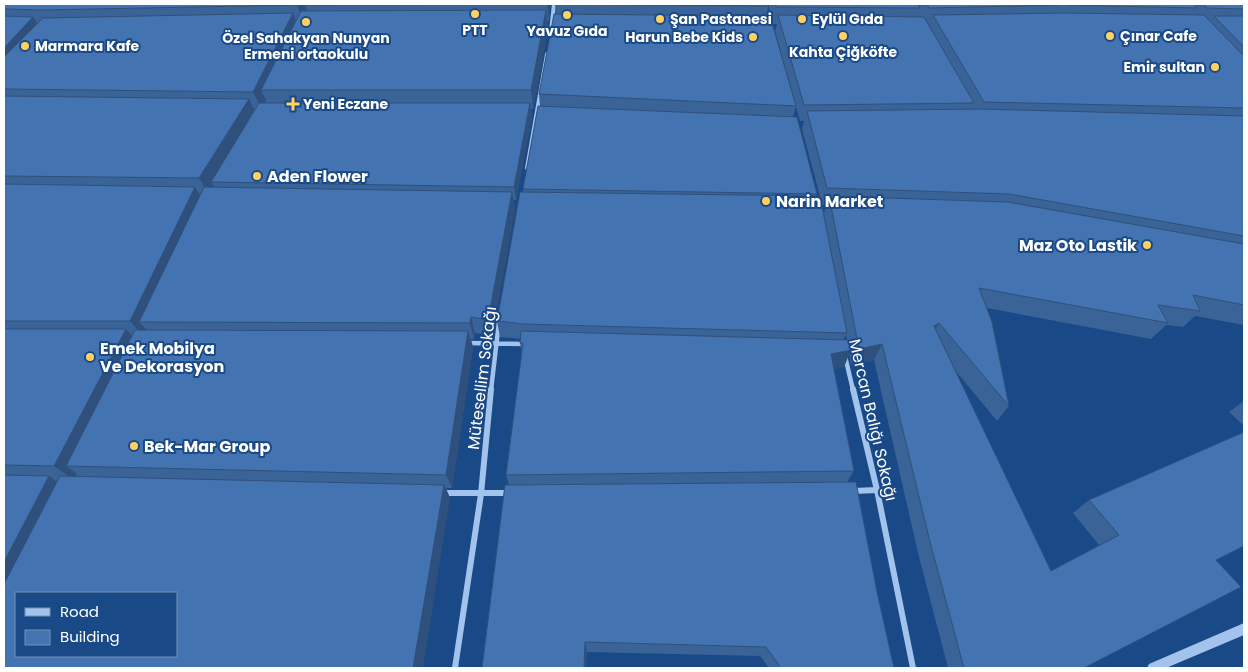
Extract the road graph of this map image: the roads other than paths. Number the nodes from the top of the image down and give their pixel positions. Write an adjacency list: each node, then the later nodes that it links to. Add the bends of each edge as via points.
1 (554, 4): 3 (street)
2 (542, 25): 3 (street)
3 (552, 25): 4 (street); 5 (street)
4 (562, 25)
5 (550, 35)
6 (548, 45): 7 (street)
7 (536, 113): 8 (street); 9 (street)
8 (545, 113)
9 (526, 177)
10 (500, 316): 12 (street, Mütesellim Sokağı)
11 (456, 343): 12 (street)
12 (495, 343): 13 (street); 19 (street, Mütesellim Sokağı)
13 (535, 344)
14 (834, 353): 15 (street, Mercan Balığı Sokağı, via 844,353)
15 (877, 490): 16 (street); 22 (street, Mercan Balığı Sokağı)
16 (847, 491)
17 (432, 493): 19 (street)
18 (521, 493): 19 (street)
19 (482, 494): 21 (street, Mütesellim Sokağı)
20 (1244, 629): 23 (street)
21 (455, 668)
22 (913, 668)
23 (1153, 668)

